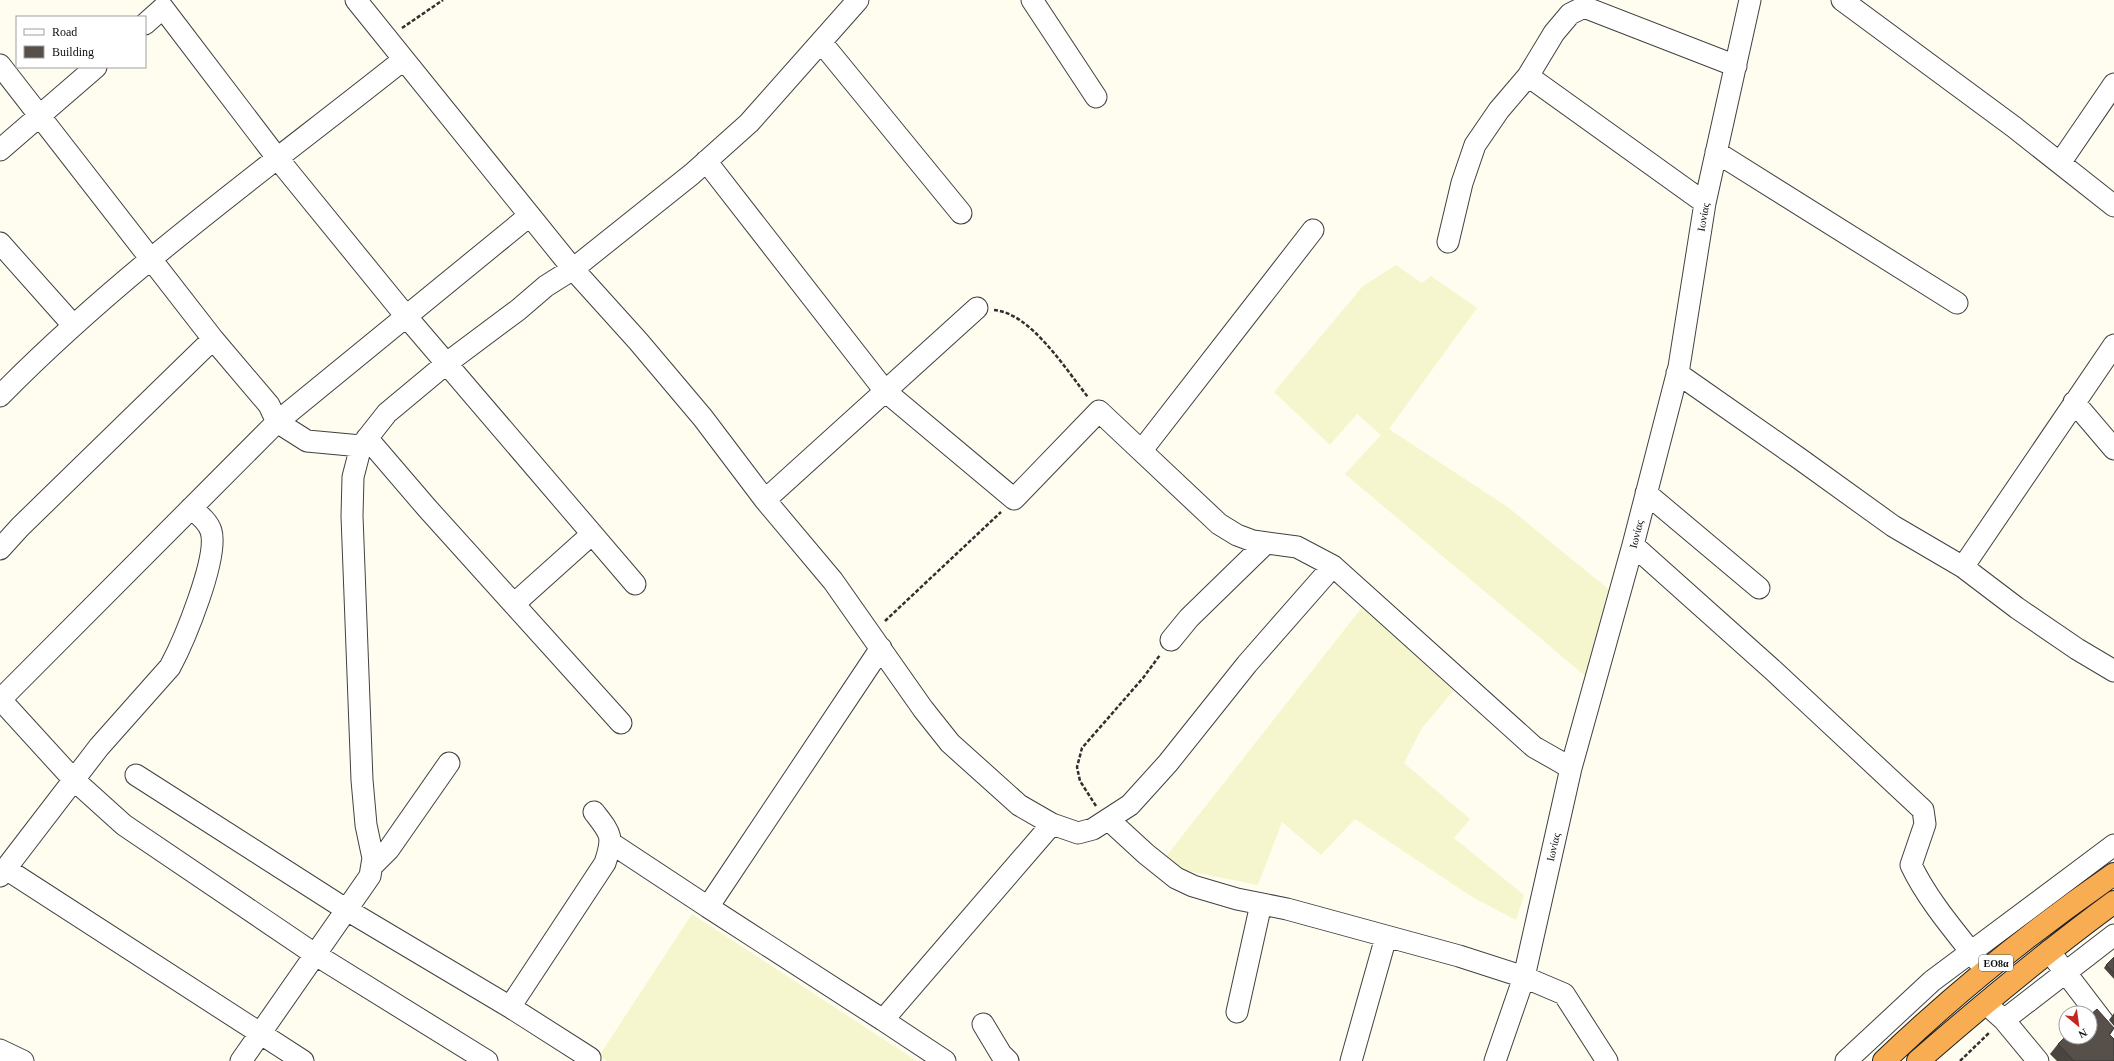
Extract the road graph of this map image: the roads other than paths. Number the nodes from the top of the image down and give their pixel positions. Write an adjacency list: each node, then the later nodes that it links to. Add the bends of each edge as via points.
1 (356, 0): 8 (street)
2 (858, 0): 7 (street)
3 (1032, 0): 14 (street)
4 (1750, 0): 10 (street, Ιωνίας)
5 (1842, 0): 20 (street)
6 (146, 23): 18 (street, via 164,8)
7 (822, 42): 19 (street, via 749,123); 23 (street)
8 (403, 60): 18 (street); 24 (street)
9 (0, 65): 15 (street)
10 (1736, 66): 12 (street, via 1584,7 1570,14 1554,33); 17 (street, Ιωνίας)
11 (95, 68): 15 (street)
12 (1528, 76): 21 (street); 26 (street, via 1499,110 1475,145 1462,183)
13 (2114, 84): 20 (street)
14 (1096, 97)
15 (40, 115): 16 (street); 28 (street)
16 (0, 150)
17 (1716, 152): 21 (street, Ιωνίας); 30 (street)
18 (278, 159): 28 (street); 32 (street)
19 (706, 162): 29 (street); 38 (street)
20 (2060, 163): 22 (street)
21 (1705, 203): 37 (street, Ιωνίας)
22 (2114, 206)
23 (961, 213)
24 (529, 216): 29 (street); 32 (street)
25 (1313, 230): 44 (street)
26 (1448, 242)
27 (0, 243): 33 (street)
28 (151, 258): 33 (street); 34 (street)
29 (573, 269): 36 (street, via 546,286); 46 (street, via 703,418)
30 (1957, 303)
31 (977, 308): 38 (street)
32 (405, 315): 36 (street); 41 (street)
33 (73, 325): 39 (street)
34 (213, 339): 41 (street, via 269,405); 51 (street)
35 (2114, 346): 40 (street)
36 (447, 363): 42 (street, via 387,413); 48 (street)
37 (1677, 373): 45 (street, Ιωνίας); 53 (street, via 1893,526)
38 (885, 391): 44 (street, via 1014,499 1100,411); 46 (street)
39 (0, 396)
40 (2074, 402): 43 (street); 53 (street)
41 (277, 422): 42 (street, via 307,441); 47 (street)
42 (364, 442): 56 (street); 71 (street, via 353,476 352,516 362,780)
43 (2114, 449)
44 (1142, 450): 49 (street, via 1219,524 1237,535)
45 (1646, 493): 50 (street, Ιωνίας); 55 (street)
46 (766, 500): 58 (street, via 833,581)
47 (191, 508): 60 (street); 65 (street, via 211,529 213,545 178,651 170,667)
48 (592, 534): 54 (street); 56 (street)
49 (1266, 543): 52 (street, via 1297,547); 57 (street, via 1189,618)
50 (1633, 545): 63 (street, Ιωνίας); 82 (street, via 1775,672 1923,810 1925,824 1911,865 1921,883)
51 (0, 549)
52 (1333, 566): 63 (street, via 1534,747); 67 (street, via 1247,664 1168,763 1130,805)
53 (1963, 567): 59 (street, via 2017,608)
54 (635, 584)
55 (1759, 588)
56 (514, 604): 61 (street)
57 (1171, 640)
58 (876, 641): 68 (street, via 918,703 950,743 1019,805); 77 (street)
59 (2114, 671)
60 (0, 699): 65 (street)
61 (621, 723)
62 (448, 763): 71 (street, via 389,849)
63 (1571, 768): 87 (street, Ιωνίας)
64 (136, 775): 79 (street)
65 (73, 779): 72 (street); 84 (street, via 124,825)
66 (594, 812): 69 (street, via 606,827)
67 (1109, 820): 68 (street, via 1093,829 1078,833); 76 (street, via 1176,878 1193,886)
68 (1052, 824): 91 (street)
69 (611, 843): 77 (street); 89 (street, via 604,863)
70 (2114, 845): 73 (street)
71 (372, 866): 79 (street, via 370,876)
72 (3, 873): 94 (street)
73 (2075, 873): 75 (street); 82 (street)
74 (2114, 874): 75 (highway, ΕΟ8α)
75 (2089, 891): 85 (highway, ΕΟ8α)
76 (1261, 904): 81 (street); 90 (street)
77 (708, 907): 91 (street)
78 (2111, 909): 83 (highway, ΕΟ8α)
79 (347, 910): 84 (street); 89 (street)
80 (2114, 935): 86 (street)
81 (1386, 936): 87 (street); 104 (street)
82 (1971, 951): 85 (street); 107 (street, via 1904,1006)
83 (2049, 951): 86 (street); 88 (highway, ΕΟ8α)
84 (316, 955): 94 (street); 101 (street)
85 (1986, 971): 108 (highway, ΕΟ8α, via 1942,1007)
86 (2067, 972): 92 (street); 95 (street)
87 (1524, 977): 105 (street, Ιωνίας); 106 (street, via 1564,994)
88 (1984, 1003): 92 (street); 109 (highway, ΕΟ8α)
89 (510, 1007): 97 (street)
90 (1237, 1012)
91 (883, 1020): 102 (street)
92 (2004, 1020): 110 (street)
93 (983, 1024): 103 (street)
94 (260, 1033): 99 (street); 100 (street)
95 (2114, 1036)
96 (0, 1050): 98 (street)
97 (590, 1058)
98 (23, 1061)
99 (241, 1061)
100 (303, 1061)
101 (487, 1061)
102 (945, 1061)
103 (1008, 1061)
104 (1351, 1061)
105 (1495, 1061)
106 (1607, 1061)
107 (1846, 1061)
108 (1884, 1061)
109 (1918, 1061)
110 (2038, 1061)

